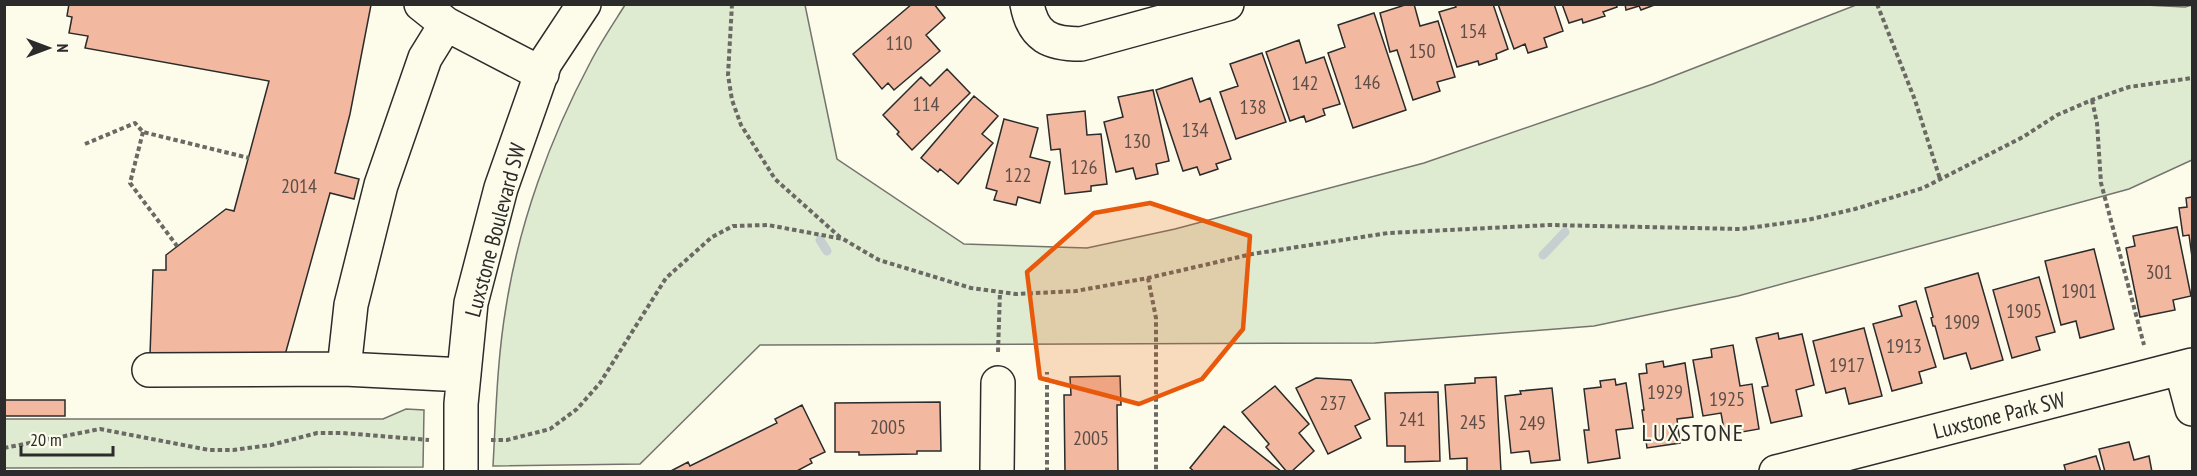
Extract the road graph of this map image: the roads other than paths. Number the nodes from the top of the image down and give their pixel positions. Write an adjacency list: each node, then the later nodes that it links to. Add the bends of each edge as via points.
1 (584, 4): 5 (street, Luxstone Boulevard SW, via 545,63)
2 (1027, 4): 3 (street, via 1034,27 1045,38 1062,44 1081,44)
3 (1227, 4)
4 (433, 14): 5 (street); 6 (street, via 425,58 381,185 351,305)
5 (542, 74): 9 (street, Luxstone Boulevard SW, via 501,188 480,268 471,303)
6 (344, 369): 7 (street); 9 (street)
7 (149, 370)
8 (2176, 370): 11 (street); 14 (street, Luxstone Park SW)
9 (464, 375): 12 (street, Luxstone Boulevard SW)
10 (998, 383): 13 (street)
11 (2193, 409)
12 (460, 456)
13 (997, 471)
14 (1776, 471)

